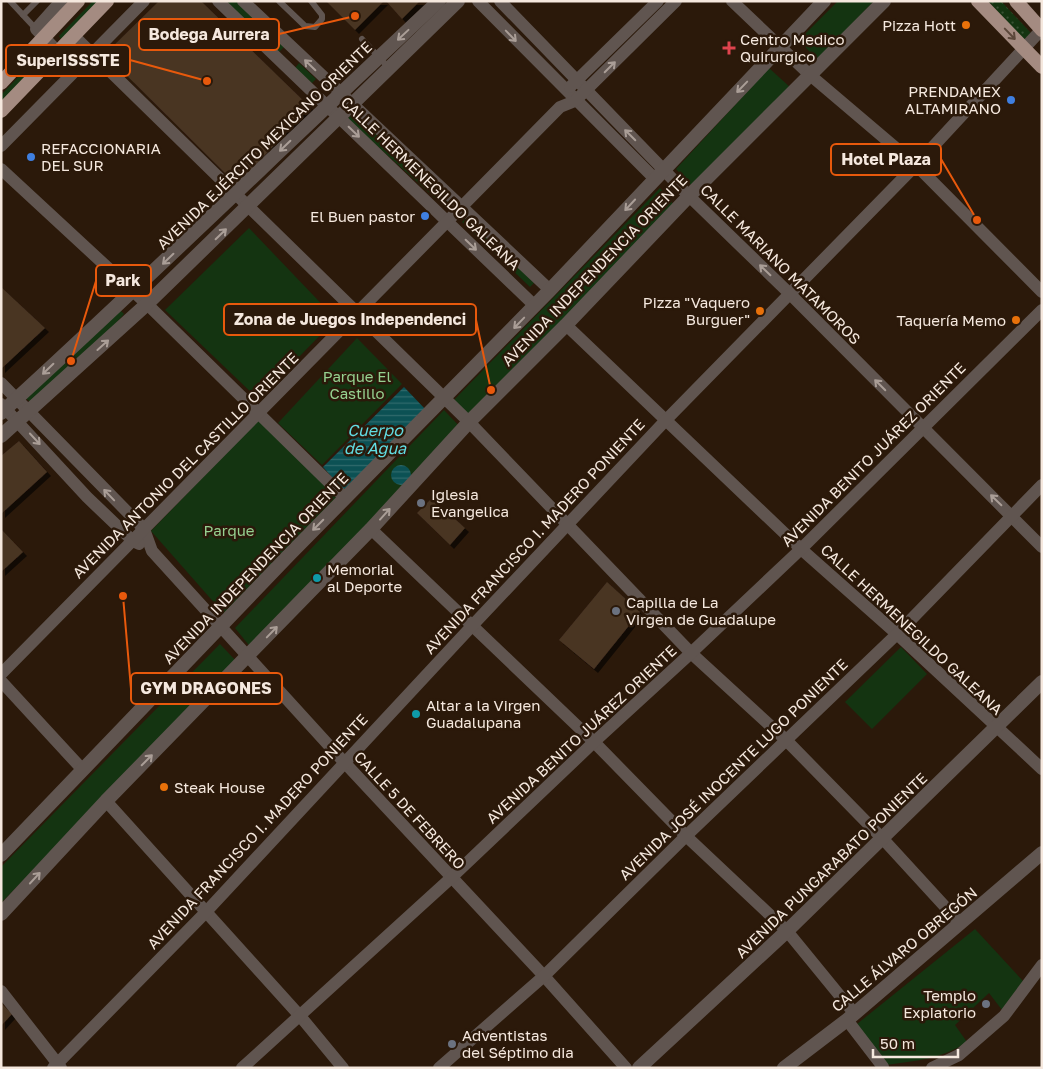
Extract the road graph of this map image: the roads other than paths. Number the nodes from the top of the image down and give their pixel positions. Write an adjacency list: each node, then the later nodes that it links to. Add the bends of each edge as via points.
1 (10, 1): 22 (lane)
2 (37, 1): 22 (lane)
3 (61, 1): 27 (street)
4 (78, 1): 27 (main road)
5 (107, 1): 28 (main road)
6 (144, 1): 34 (street)
7 (218, 1): 36 (street, CALLE HERMENEGILDO GALEANA)
8 (243, 1): 30 (street, CALLE HERMENEGILDO GALEANA)
9 (279, 1): 10 (lane, via 306,26 315,27 322,14)
10 (311, 1)
11 (439, 1): 23 (street, AVENIDA EJÉRCITO MEXICANO ORIENTE)
12 (458, 1): 26 (street)
13 (478, 1): 42 (street, CALLE MARIANO MATAMOROS, one-way to 42)
14 (500, 1): 40 (street, CALLE MARIANO MATAMOROS)
15 (658, 1): 24 (street, AVENIDA ANTONIO DEL CASTILLO ORIENTE)
16 (676, 1): 24 (street, AVENIDA ANTONIO DEL CASTILLO ORIENTE)
17 (732, 1): 31 (street)
18 (824, 1): 31 (street, AVENIDA INDEPENDENCIA ORIENTE)
19 (884, 1): 39 (street, AVENIDA INDEPENDENCIA ORIENTE)
20 (978, 1): 32 (main road, one-way to 32)
21 (1016, 1): 25 (main road)
22 (23, 15): 27 (lane)
23 (419, 20): 26 (street); 35 (street, AVENIDA EJÉRCITO MEXICANO ORIENTE, one-way to 35)
24 (647, 21): 40 (street, AVENIDA ANTONIO DEL CASTILLO ORIENTE); 43 (street, AVENIDA ANTONIO DEL CASTILLO ORIENTE, one-way to 24)
25 (1042, 29): 32 (street, AVENIDA FRANCISCO I. MADERO PONIENTE)
26 (429, 31): 38 (street)
27 (41, 33): 33 (street); 41 (main road)
28 (74, 36): 33 (main road); 34 (street)
29 (362, 39): 35 (lane)
30 (292, 47): 36 (street); 44 (street, CALLE HERMENEGILDO GALEANA, one-way to 30)
31 (781, 47): 39 (street); 54 (street, AVENIDA INDEPENDENCIA ORIENTE, one-way to 54)
32 (1024, 48): 37 (main road); 52 (street, AVENIDA FRANCISCO I. MADERO PONIENTE)
33 (58, 52): 49 (main road)
34 (92, 53): 51 (street); 55 (street)
35 (379, 57): 38 (lane); 44 (street, AVENIDA EJÉRCITO MEXICANO ORIENTE)
36 (280, 60): 46 (street, CALLE HERMENEGILDO GALEANA)
37 (1042, 67)
38 (390, 68): 47 (street)
39 (810, 75): 52 (street); 56 (street, AVENIDA INDEPENDENCIA ORIENTE)
40 (576, 81): 42 (street, AVENIDA ANTONIO DEL CASTILLO ORIENTE); 43 (street, CALLE MARIANO MATAMOROS)
41 (1, 83)
42 (566, 91): 45 (street, CALLE MARIANO MATAMOROS); 48 (street, AVENIDA ANTONIO DEL CASTILLO ORIENTE)
43 (585, 91): 45 (street, AVENIDA ANTONIO DEL CASTILLO ORIENTE); 54 (street, CALLE MARIANO MATAMOROS, one-way to 43)
44 (340, 94): 46 (street, AVENIDA EJÉRCITO MEXICANO ORIENTE); 47 (street, CALLE HERMENEGILDO GALEANA)
45 (576, 101): 48 (street, AVENIDA ANTONIO DEL CASTILLO ORIENTE); 54 (street, CALLE MARIANO MATAMOROS)
46 (327, 106): 50 (street, CALLE HERMENEGILDO GALEANA); 55 (street, AVENIDA EJÉRCITO MEXICANO ORIENTE, one-way to 55)
47 (352, 106): 50 (street); 58 (street, CALLE HERMENEGILDO GALEANA)
48 (560, 107): 58 (street, AVENIDA ANTONIO DEL CASTILLO ORIENTE)
49 (1, 111)
50 (338, 118): 57 (street); 59 (street, CALLE HERMENEGILDO GALEANA, one-way to 59)
51 (1, 146)
52 (916, 165): 62 (street); 63 (street, AVENIDA FRANCISCO I. MADERO PONIENTE)
53 (1, 169): 61 (street)
54 (659, 174): 56 (street, CALLE MARIANO MATAMOROS); 60 (street, AVENIDA INDEPENDENCIA ORIENTE, one-way to 60)
55 (235, 195): 57 (street); 61 (street, AVENIDA EJÉRCITO MEXICANO ORIENTE, one-way to 61)
56 (688, 196): 63 (street, CALLE MARIANO MATAMOROS, one-way to 56); 68 (street, AVENIDA INDEPENDENCIA ORIENTE)
57 (248, 208): 64 (street, one-way to 57); 67 (street)
58 (461, 208): 59 (street, AVENIDA ANTONIO DEL CASTILLO ORIENTE); 60 (street, CALLE HERMENEGILDO GALEANA)
59 (447, 222): 65 (street, CALLE HERMENEGILDO GALEANA, one-way to 65); 67 (street, AVENIDA ANTONIO DEL CASTILLO ORIENTE)
60 (550, 290): 65 (street, AVENIDA INDEPENDENCIA ORIENTE)
61 (134, 292): 64 (street); 71 (street, AVENIDA EJÉRCITO MEXICANO ORIENTE, one-way to 71)
62 (1042, 292)
63 (789, 293): 74 (street, AVENIDA FRANCISCO I. MADERO PONIENTE); 77 (street, CALLE MARIANO MATAMOROS, one-way to 63)
64 (148, 304): 72 (street, one-way to 64); 73 (street)
65 (535, 306): 70 (street, AVENIDA INDEPENDENCIA ORIENTE, one-way to 70)
66 (1042, 310): 77 (street, AVENIDA BENITO JUÁREZ ORIENTE)
67 (356, 314): 70 (street); 73 (street, AVENIDA ANTONIO DEL CASTILLO ORIENTE)
68 (566, 325): 74 (street, CALLE HERMENEGILDO GALEANA); 76 (street, AVENIDA INDEPENDENCIA ORIENTE)
69 (1, 383): 71 (street, CALLE 5 DE FEBRERO)
70 (445, 399): 76 (street); 80 (street, AVENIDA INDEPENDENCIA ORIENTE)
71 (6, 406): 72 (street, CALLE 5 DE FEBRERO); 75 (street, CALLE 5 DE FEBRERO)
72 (29, 411): 75 (street); 83 (street, CALLE 5 DE FEBRERO, one-way to 72)
73 (259, 412): 80 (street); 83 (street, AVENIDA ANTONIO DEL CASTILLO ORIENTE)
74 (665, 420): 82 (street, AVENIDA FRANCISCO I. MADERO PONIENTE); 87 (street, CALLE HERMENEGILDO GALEANA)
75 (18, 421): 78 (street); 85 (street, CALLE 5 DE FEBRERO, one-way to 85)
76 (469, 422): 82 (street); 84 (street, AVENIDA INDEPENDENCIA ORIENTE, one-way to 76)
77 (923, 428): 81 (street, CALLE MARIANO MATAMOROS, one-way to 77); 87 (street, AVENIDA BENITO JUÁREZ ORIENTE)
78 (1, 436)
79 (1042, 485): 81 (street, AVENIDA JOSÉ INOCENTE LUGO PONIENTE)
80 (345, 498): 89 (street, AVENIDA INDEPENDENCIA ORIENTE, one-way to 89)
81 (1011, 515): 86 (street, CALLE MARIANO MATAMOROS); 91 (street, AVENIDA JOSÉ INOCENTE LUGO PONIENTE)
82 (568, 526): 90 (street, AVENIDA FRANCISCO I. MADERO PONIENTE); 92 (street)
83 (144, 529): 85 (street, AVENIDA ANTONIO DEL CASTILLO ORIENTE); 88 (street, CALLE 5 DE FEBRERO)
84 (371, 529): 90 (street); 93 (street, AVENIDA INDEPENDENCIA ORIENTE, one-way to 84)
85 (133, 541): 88 (street, CALLE 5 DE FEBRERO); 94 (street, AVENIDA ANTONIO DEL CASTILLO ORIENTE)
86 (1042, 547)
87 (801, 549): 91 (street, CALLE HERMENEGILDO GALEANA); 92 (street, AVENIDA BENITO JUÁREZ ORIENTE)
88 (152, 551): 89 (street, CALLE 5 DE FEBRERO)
89 (222, 627): 93 (street, CALLE 5 DE FEBRERO); 101 (street, AVENIDA INDEPENDENCIA ORIENTE)
90 (470, 627): 99 (street); 100 (street, AVENIDA FRANCISCO I. MADERO PONIENTE)
91 (897, 634): 97 (street, CALLE HERMENEGILDO GALEANA); 98 (street, AVENIDA JOSÉ INOCENTE LUGO PONIENTE)
92 (692, 653): 98 (street); 99 (street, AVENIDA BENITO JUÁREZ ORIENTE)
93 (250, 656): 100 (street, CALLE 5 DE FEBRERO); 103 (street, AVENIDA INDEPENDENCIA ORIENTE, one-way to 93)
94 (1, 674)
95 (1, 682): 101 (street)
96 (1042, 682): 97 (street, AVENIDA PUNGARABATO PONIENTE)
97 (996, 728): 102 (street, CALLE HERMENEGILDO GALEANA); 105 (street, AVENIDA PUNGARABATO PONIENTE)
98 (786, 740): 104 (street, AVENIDA JOSÉ INOCENTE LUGO PONIENTE); 105 (street)
99 (594, 742): 104 (street); 108 (street, AVENIDA BENITO JUÁREZ ORIENTE)
100 (344, 762): 108 (street, CALLE 5 DE FEBRERO); 109 (street, AVENIDA FRANCISCO I. MADERO PONIENTE)
101 (82, 769): 107 (street, AVENIDA INDEPENDENCIA ORIENTE)
102 (1042, 769)
103 (106, 801): 109 (street); 110 (street, AVENIDA INDEPENDENCIA ORIENTE, one-way to 103)
104 (686, 836): 112 (street); 114 (street, AVENIDA JOSÉ INOCENTE LUGO PONIENTE)
105 (883, 838): 111 (street); 112 (street, AVENIDA PUNGARABATO PONIENTE)
106 (1042, 853): 111 (street, CALLE ÁLVARO OBREGÓN)
107 (1, 855)
108 (452, 878): 114 (street, CALLE 5 DE FEBRERO); 116 (street, AVENIDA BENITO JUÁREZ ORIENTE)
109 (205, 913): 116 (street); 118 (street, AVENIDA FRANCISCO I. MADERO PONIENTE)
110 (1, 914)
111 (960, 923): 117 (street, CALLE ÁLVARO OBREGÓN)
112 (787, 931): 117 (street); 123 (street, AVENIDA PUNGARABATO PONIENTE)
113 (1038, 969): 126 (street, via 1004,1016 959,1055)
114 (544, 976): 121 (street, AVENIDA JOSÉ INOCENTE LUGO PONIENTE); 122 (street, CALLE 5 DE FEBRERO)
115 (1, 991): 118 (street)
116 (300, 1016): 119 (street, AVENIDA BENITO JUÁREZ ORIENTE); 120 (street)
117 (851, 1017): 124 (street, CALLE ÁLVARO OBREGÓN); 125 (street)
118 (57, 1066)
119 (242, 1068)
120 (343, 1068)
121 (438, 1068)
122 (626, 1068)
123 (640, 1068)
124 (784, 1068)
125 (882, 1068)
126 (932, 1068)

